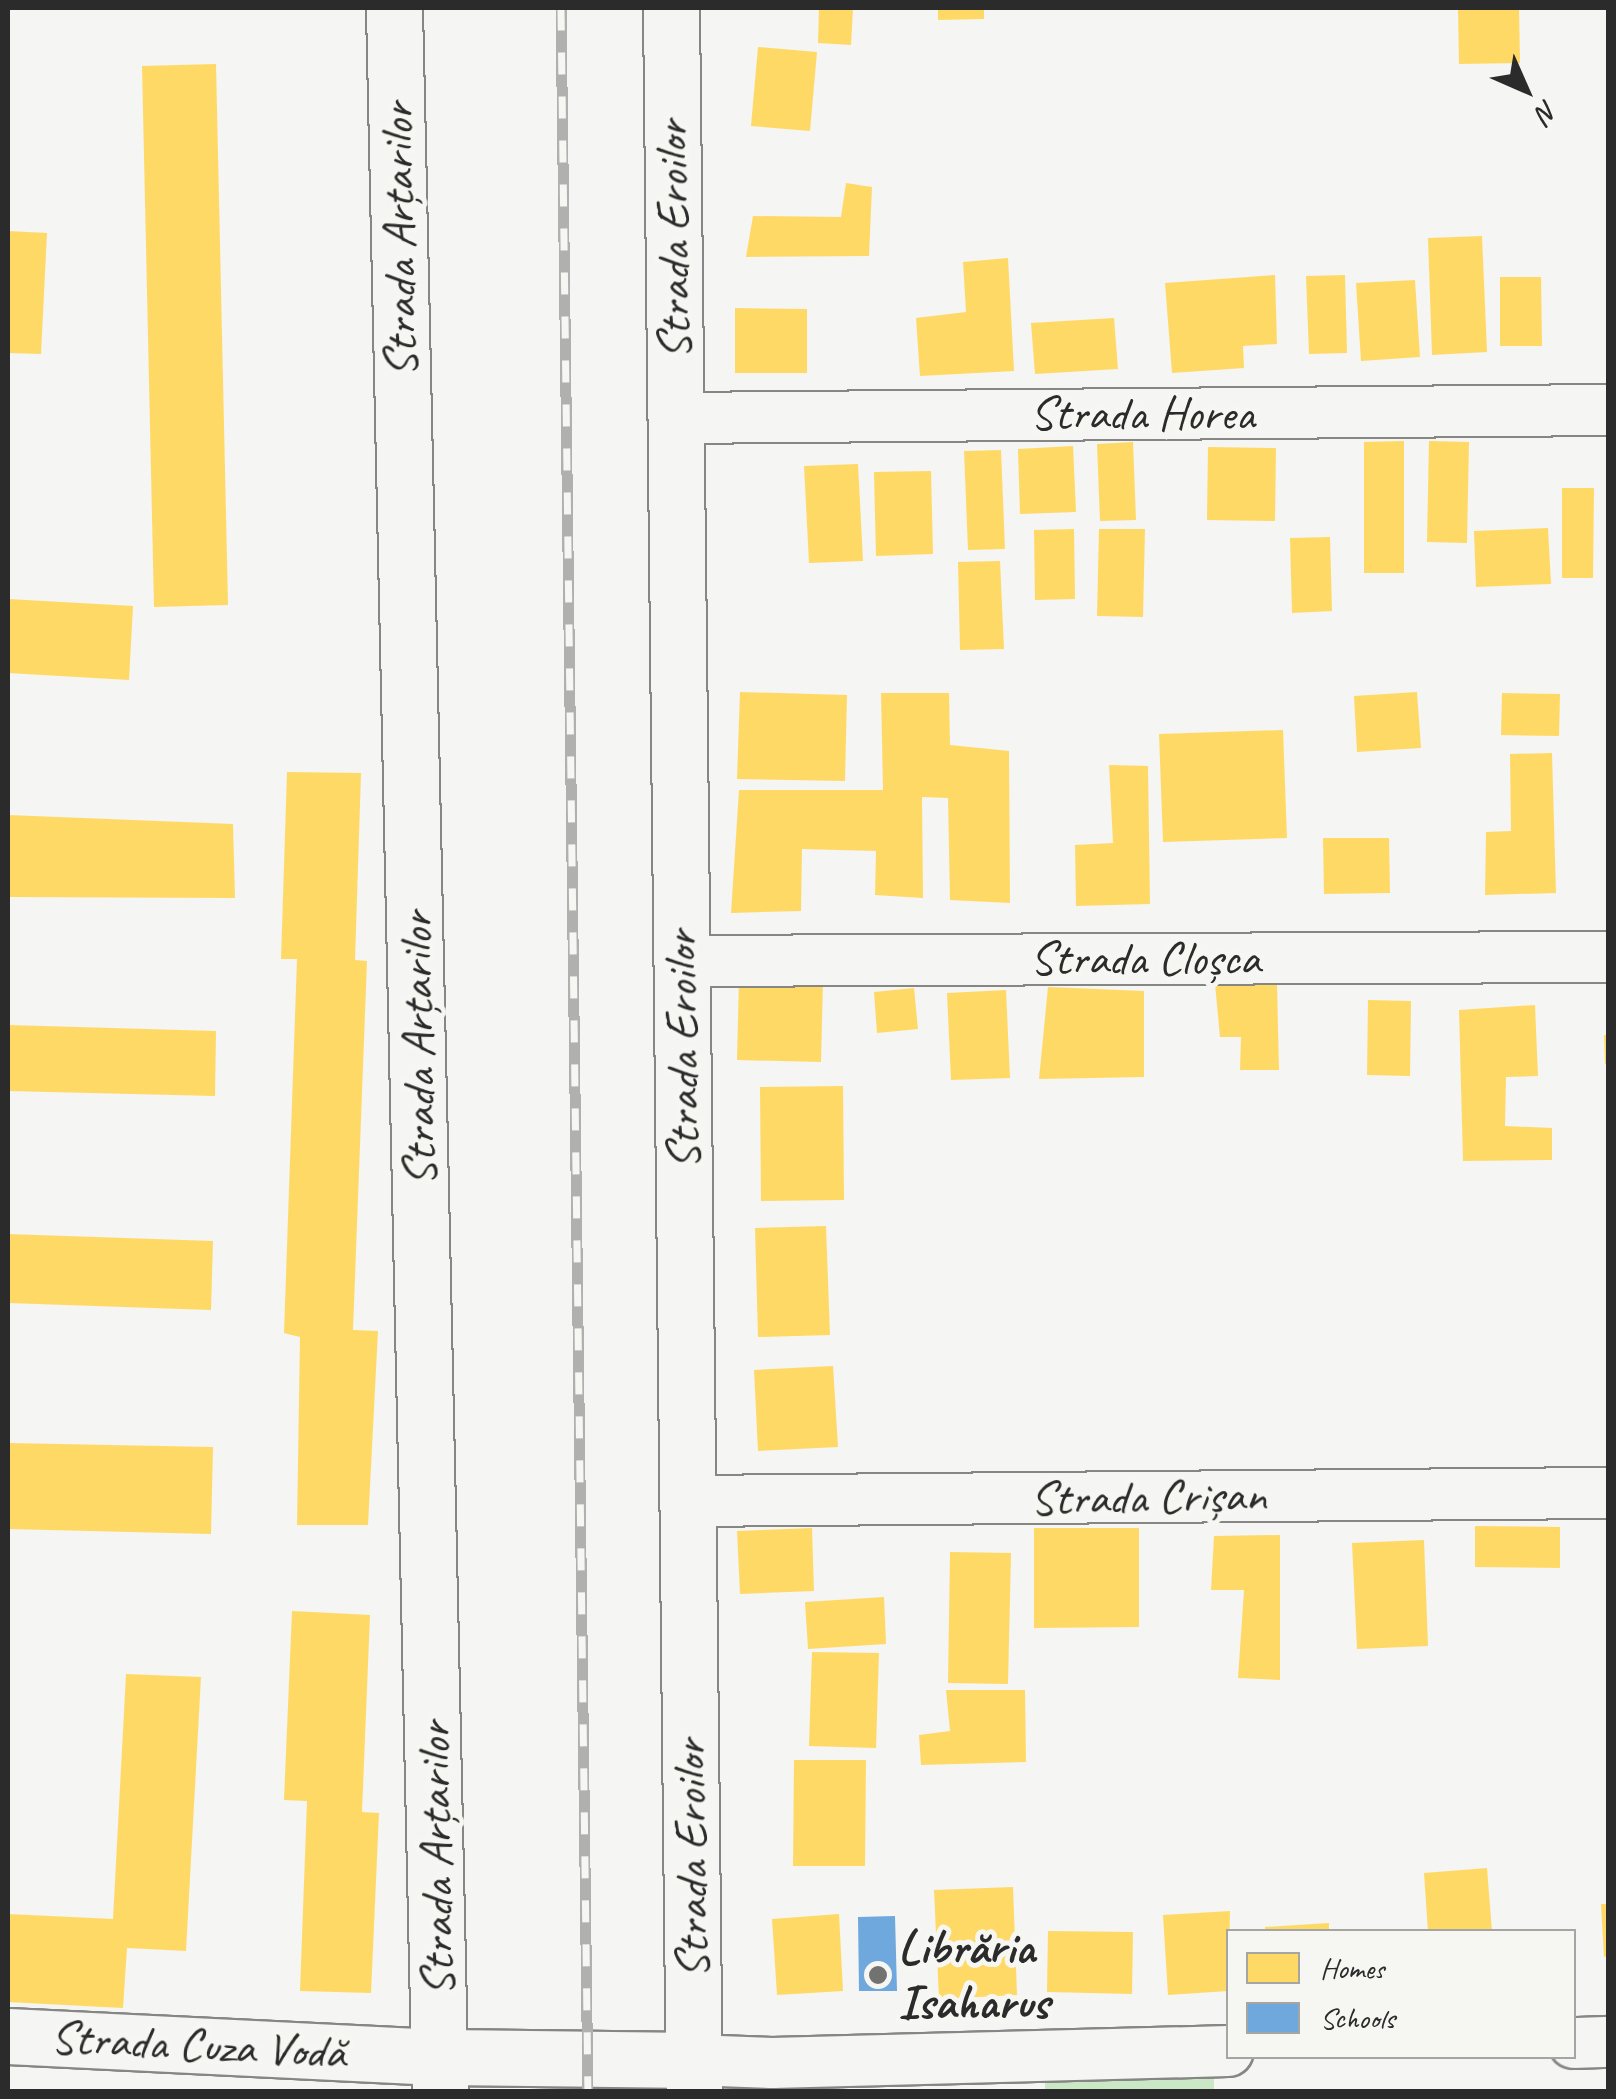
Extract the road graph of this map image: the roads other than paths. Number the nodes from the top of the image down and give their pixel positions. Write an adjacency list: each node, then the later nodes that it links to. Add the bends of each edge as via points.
1 (394, 8): 13 (street, Strada Arțarilor)
2 (671, 8): 4 (street, Strada Eroilor)
3 (1608, 410): 4 (street, Strada Horea)
4 (675, 418): 6 (street, Strada Eroilor)
5 (1608, 957): 6 (street, Strada Cloșca)
6 (681, 961): 8 (street, Strada Eroilor)
7 (1608, 1492): 8 (street, Strada Crișan)
8 (687, 1501): 14 (street, Strada Eroilor)
9 (8, 2036): 13 (street, Strada Cuza Vodă)
10 (1608, 2042): 11 (street)
11 (1576, 2043)
12 (1226, 2052): 14 (street, Strada Cuza Vodă, via 772,2063)
13 (441, 2074): 14 (street, Strada Cuza Vodă)
14 (694, 2076)

